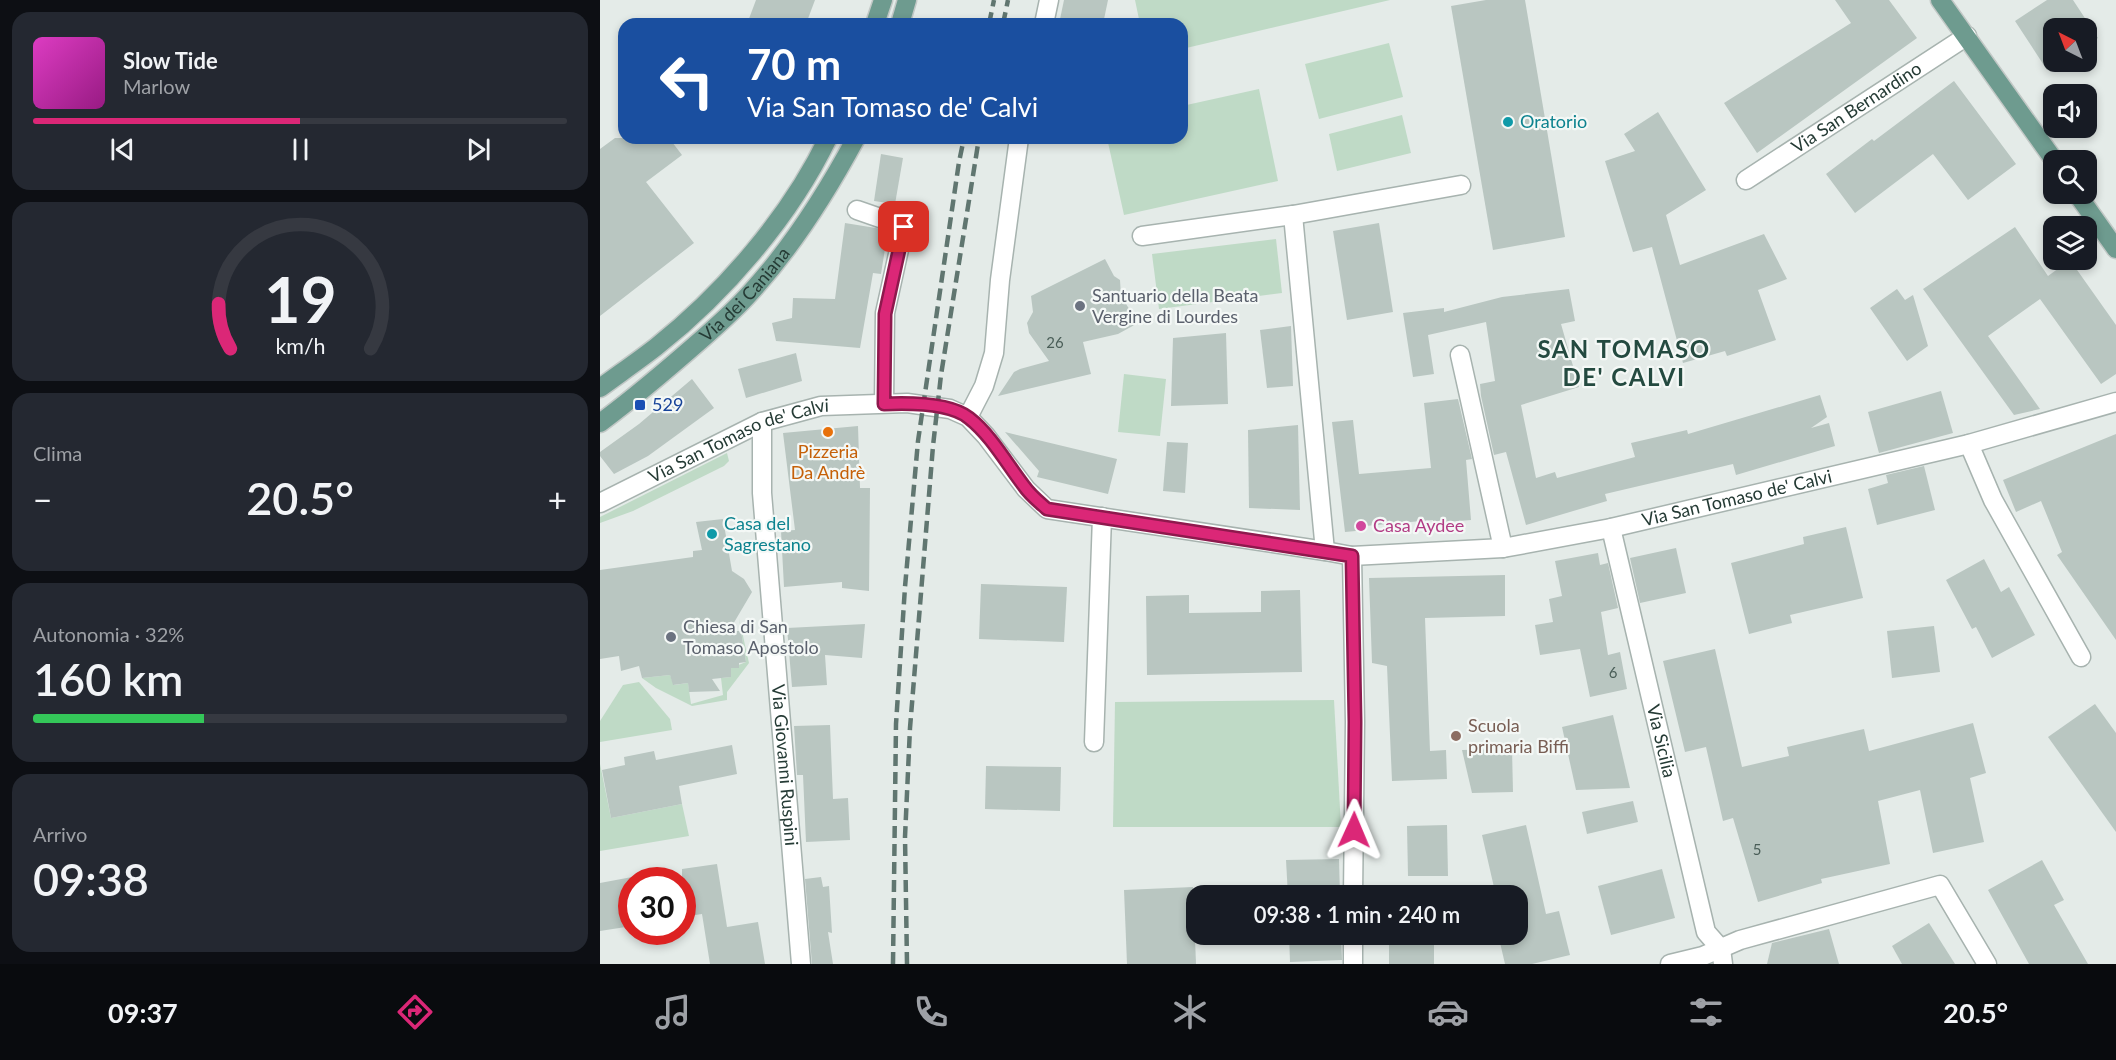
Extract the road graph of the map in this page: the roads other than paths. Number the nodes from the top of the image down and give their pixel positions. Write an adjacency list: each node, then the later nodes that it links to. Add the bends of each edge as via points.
1 (883, 0): 5 (main road)
2 (907, 0): 6 (main road)
3 (1049, 0): 7 (street)
4 (1940, 0): 8 (main road)
5 (877, 18)
6 (902, 18)
7 (1045, 18)
8 (1967, 36): 12 (main road); 13 (street, Via San Bernardino)
9 (825, 144): 21 (main road, Via dei Caniana, via 769,232 736,271 656,347)
10 (853, 144): 26 (main road, Via dei Caniana, via 804,224 752,292 634,398)
11 (1018, 144): 24 (street, via 994,353 984,386)
12 (2047, 150)
13 (1746, 180)
14 (1461, 185): 17 (street)
15 (2084, 204): 19 (main road)
16 (857, 210): 23 (street, via 901,220 904,227 885,314)
17 (1293, 215): 18 (street); 32 (street)
18 (1142, 236)
19 (2116, 249)
20 (1460, 355): 31 (street)
21 (600, 388)
22 (2116, 402): 27 (street, Via San Tomaso de' Calvi)
23 (884, 404): 24 (street, Via San Tomaso de' Calvi, via 950,409); 25 (street, Via San Tomaso de' Calvi, via 821,406)
24 (968, 417): 29 (street, Via San Tomaso de' Calvi, via 1047,509)
25 (762, 422): 28 (street, Via San Tomaso de' Calvi); 39 (street, Via Giovanni Ruspini, via 762,493)
26 (600, 423)
27 (1969, 444): 30 (street, Via San Tomaso de' Calvi); 34 (street, via 1993,500)
28 (600, 503)
29 (1102, 517): 32 (street, Via San Tomaso de' Calvi); 35 (street)
30 (1611, 528): 31 (street, Via San Tomaso de' Calvi); 38 (street, Via Sicilia, via 1706,932)
31 (1503, 548): 33 (street, Via San Tomaso de' Calvi)
32 (1325, 551): 33 (street, Via San Tomaso de' Calvi)
33 (1352, 556): 36 (street)
34 (2081, 657)
35 (1094, 742)
36 (1353, 885)
37 (1353, 945): 40 (street)
38 (1722, 957): 41 (street, via 1703,956); 42 (street, via 1740,940 1940,885)
39 (801, 964)
40 (1353, 964)
41 (1670, 964)
42 (1988, 964)

